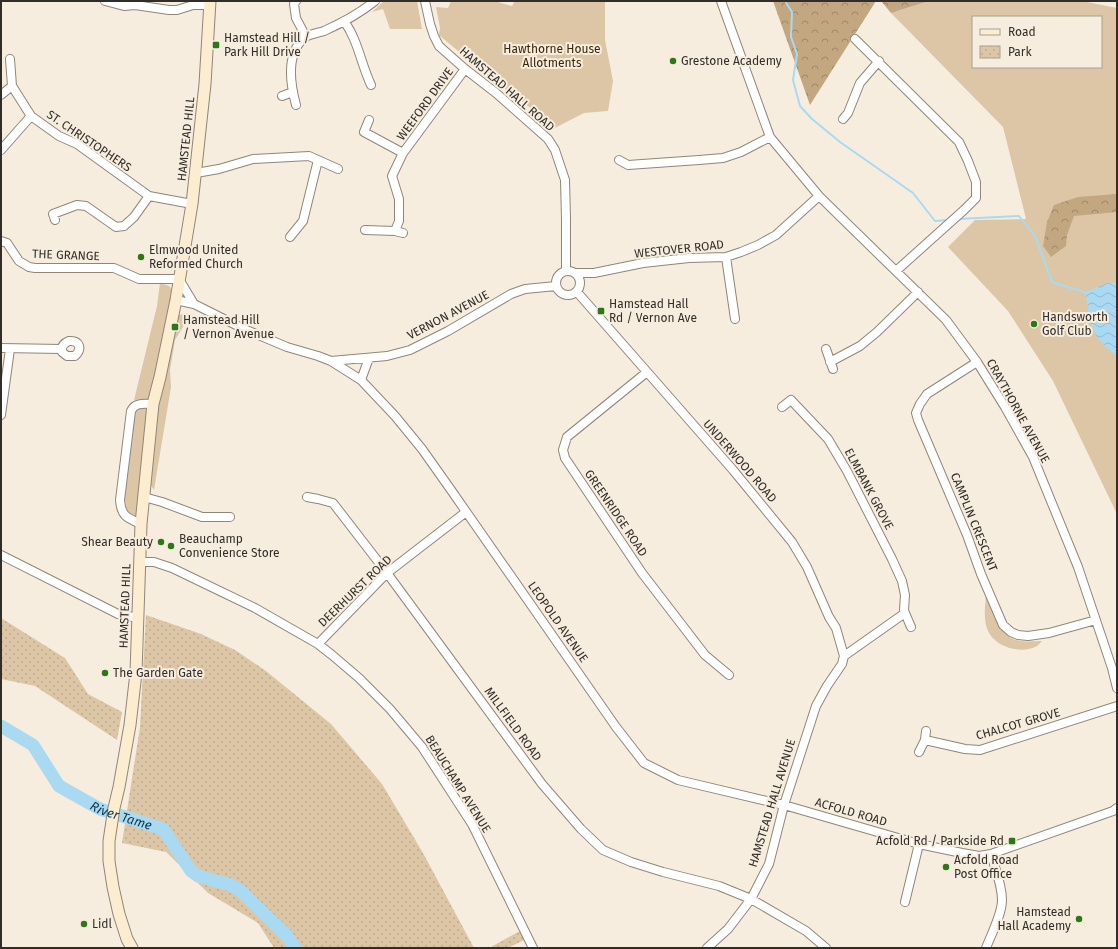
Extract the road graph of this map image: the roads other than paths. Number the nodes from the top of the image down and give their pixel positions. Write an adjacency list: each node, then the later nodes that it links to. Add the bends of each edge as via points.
1 (105, 1): 6 (street, via 124,6 169,10)
2 (296, 1): 8 (street, via 296,18)
3 (374, 1): 7 (street)
4 (425, 1): 12 (street, HAMSTEAD HALL ROAD, via 430,24 439,46)
5 (721, 1): 22 (street, CRAYTHORNE AVENUE)
6 (210, 3): 28 (main road, HAMSTEAD HILL)
7 (344, 21): 8 (street); 13 (street, via 353,35)
8 (306, 36): 15 (street, via 297,46 292,58)
9 (855, 39): 11 (street)
10 (10, 59): 14 (street, ST. CHRISTOPHERS)
11 (879, 61): 20 (street, via 860,83); 38 (street, via 959,142 976,182 976,198)
12 (465, 69): 24 (street, WEEFORD DRIVE); 37 (street, HAMSTEAD HALL ROAD, via 548,139 555,150 565,180)
13 (371, 79)
14 (12, 86): 16 (street); 19 (street, ST. CHRISTOPHERS)
15 (293, 92): 17 (street); 18 (street)
16 (1, 95)
17 (282, 96)
18 (296, 104)
19 (31, 116): 23 (street); 29 (street, ST. CHRISTOPHERS, via 59,136 77,144)
20 (843, 119)
21 (369, 120): 24 (street, WEEFORD DRIVE, via 364,132)
22 (770, 137): 26 (street, via 723,158 628,165); 30 (street, CRAYTHORNE AVENUE)
23 (1, 150)
24 (403, 153): 33 (street, WEEFORD DRIVE, via 392,176 399,199 399,232)
25 (318, 160): 27 (street); 28 (street, via 309,156 253,159); 34 (street, via 303,221)
26 (620, 160)
27 (338, 169)
28 (196, 173): 31 (main road, HAMSTEAD HILL)
29 (149, 196): 31 (street, ST. CHRISTOPHERS); 32 (street, via 124,226 116,227 86,206 77,205 53,214)
30 (819, 196): 36 (street, WESTOVER ROAD, via 776,235 758,246); 38 (street, CRAYTHORNE AVENUE)
31 (192, 204): 41 (main road, HAMSTEAD HILL)
32 (54, 220)
33 (365, 230)
34 (290, 237)
35 (1, 241): 41 (street, THE GRANGE, via 7,243 19,261 29,267 114,268 138,280)
36 (726, 257): 40 (street, WESTOVER ROAD, via 643,263); 47 (street)
37 (566, 271): 39 (street); 42 (street, via 558,275)
38 (896, 271): 44 (street, CRAYTHORNE AVENUE)
39 (575, 273): 40 (street, WESTOVER ROAD); 43 (street, via 579,278)
40 (594, 273): 43 (street)
41 (179, 279): 45 (main road, HAMSTEAD HILL); 46 (street)
42 (556, 286): 43 (street, via 562,294); 52 (street, VERNON AVENUE, via 525,289 511,294 410,350)
43 (575, 291): 55 (street, UNDERWOOD ROAD)
44 (918, 292): 51 (street, via 877,332 832,365); 54 (street, CRAYTHORNE AVENUE, via 946,320)
45 (176, 300): 46 (street, VERNON AVENUE); 57 (main road, HAMSTEAD HILL)
46 (194, 304): 53 (street, VERNON AVENUE, via 287,347)
47 (735, 319)
48 (1, 348): 49 (street)
49 (10, 349): 50 (street); 59 (street)
50 (62, 349)
51 (826, 349)
52 (369, 358): 53 (street, VERNON AVENUE); 56 (street)
53 (331, 361): 56 (street, LEOPOLD AVENUE)
54 (977, 362): 70 (street, CRAYTHORNE AVENUE, via 1033,457); 70 (street, CAMPLIN CRESCENT, via 927,394 916,413 1003,625 1011,632 1028,636)
55 (647, 372): 73 (street, UNDERWOOD ROAD, via 792,542 836,628); 74 (street, GREENRIDGE ROAD, via 567,437 563,450 565,458 647,579 704,655)
56 (361, 380): 62 (street, LEOPOLD AVENUE, via 418,444)
57 (153, 404): 60 (main road, HAMSTEAD HILL); 64 (street, via 137,404 131,411 120,500 125,516)
58 (782, 407): 68 (street, ELMBANK GROVE, via 791,400 828,439 843,464 902,581)
59 (1, 415)
60 (144, 497): 63 (street, via 202,517); 64 (main road, HAMSTEAD HILL)
61 (307, 497): 67 (street, MILLFIELD ROAD, via 333,504)
62 (466, 512): 67 (street, DEERHURST ROAD); 80 (street, LEOPOLD AVENUE, via 644,763 678,780)
63 (230, 517)
64 (141, 524): 66 (main road, HAMSTEAD HILL)
65 (1, 555): 69 (street, via 118,614)
66 (140, 562): 69 (main road, HAMSTEAD HILL); 72 (street, BEAUCHAMP AVENUE, via 154,562 172,568 255,608)
67 (387, 573): 72 (street, DEERHURST ROAD); 84 (street, MILLFIELD ROAD, via 542,784 603,850 631,862 719,886)
68 (905, 613): 71 (street, ELMBANK GROVE); 73 (street)
69 (138, 618): 86 (main road, HAMSTEAD HILL, via 136,673 130,725 109,841 113,887 119,914)
70 (1096, 620): 75 (street, CRAYTHORNE AVENUE)
71 (911, 627)
72 (318, 644): 87 (street, BEAUCHAMP AVENUE, via 359,678 422,747 472,824)
73 (844, 656): 80 (street, HAMSTEAD HALL AVENUE, via 842,664 816,706)
74 (728, 675)
75 (1117, 688)
76 (1117, 706): 78 (street, CHALCOT GROVE, via 980,750)
77 (926, 731): 78 (street)
78 (925, 740): 79 (street)
79 (919, 752)
80 (784, 805): 82 (street, ACFOLD ROAD); 84 (street, HAMSTEAD HALL AVENUE, via 769,864)
81 (1117, 808): 83 (street, ACFOLD ROAD)
82 (919, 844): 83 (street, ACFOLD ROAD, via 979,856); 85 (street)
83 (991, 854): 90 (street, via 1002,901 1001,911)
84 (751, 899): 88 (street, HAMSTEAD HALL AVENUE, via 728,929); 89 (street, MILLFIELD ROAD, via 806,931)
85 (904, 902)
86 (132, 948)
87 (533, 948)
88 (707, 948)
89 (826, 948)
90 (986, 948)

